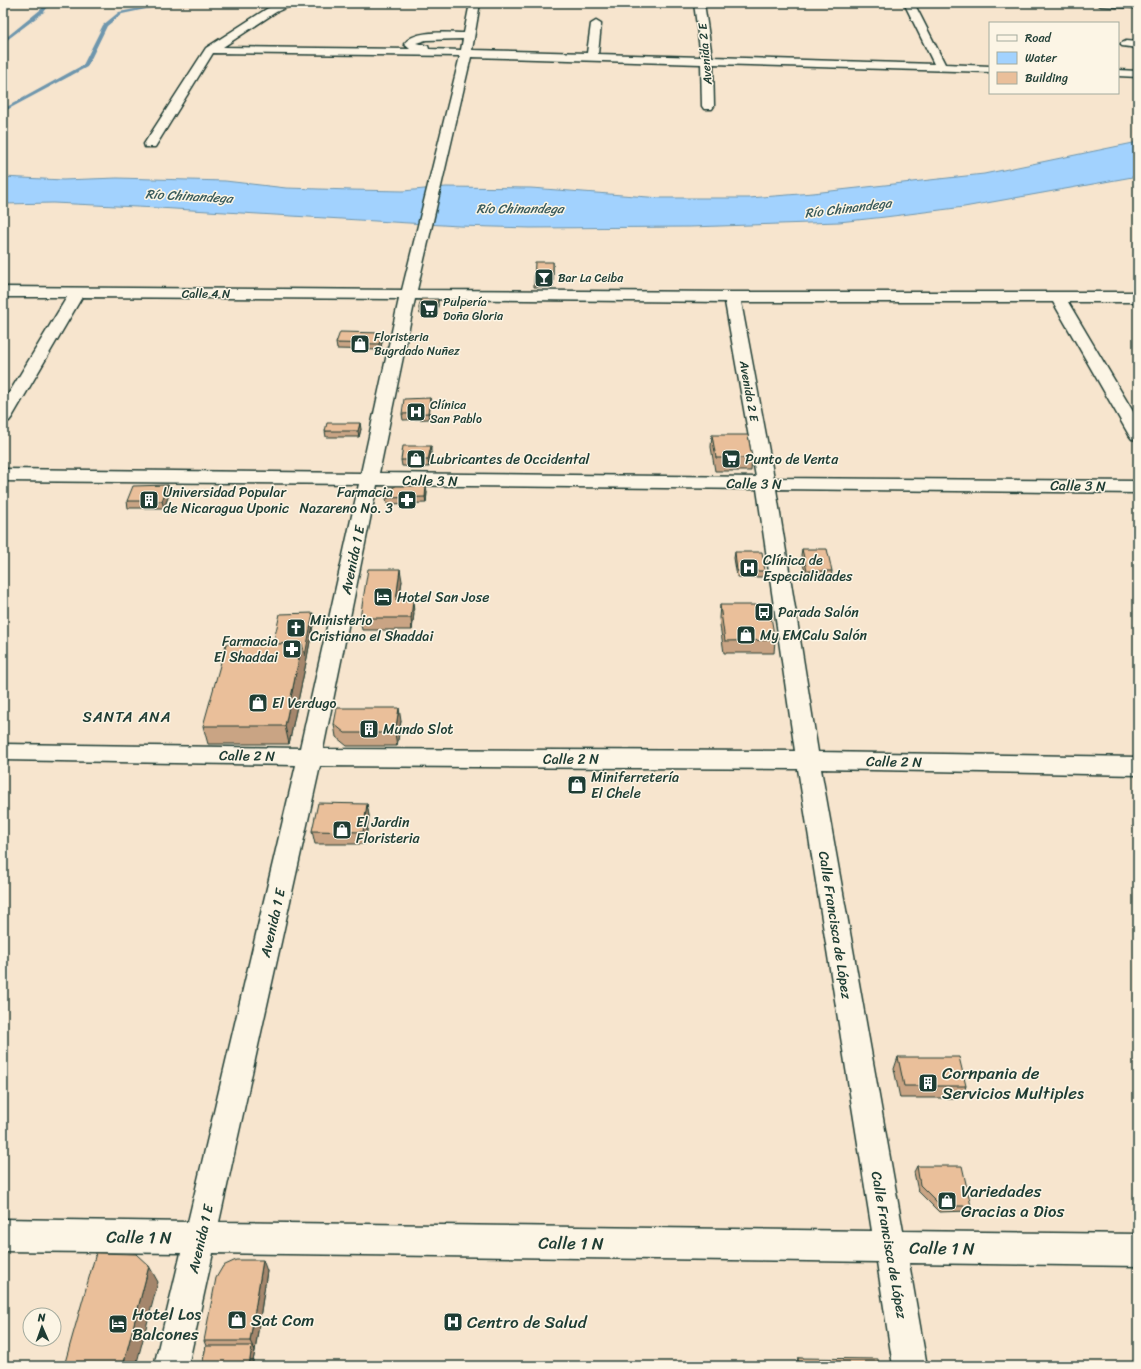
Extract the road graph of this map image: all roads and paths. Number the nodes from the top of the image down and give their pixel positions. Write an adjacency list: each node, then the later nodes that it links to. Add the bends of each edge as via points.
1 (288, 3): 11 (street, via 272,10)
2 (475, 3): 8 (street, Avenida 1 E)
3 (699, 3): 14 (street, Avenida 2 E)
4 (908, 3): 15 (street)
5 (1101, 3): 6 (street)
6 (1138, 5)
7 (596, 24): 13 (street)
8 (469, 36): 12 (street, Avenida 1 E); 12 (street, via 416,38 410,44 414,47)
9 (1126, 44): 10 (street)
10 (1138, 45)
11 (210, 50): 12 (street); 20 (street)
12 (466, 51): 13 (street); 23 (street, Avenida 1 E)
13 (592, 57): 14 (street)
14 (707, 61): 15 (street); 19 (street, Avenida 2 E)
15 (941, 67): 16 (street)
16 (989, 69)
17 (1119, 73): 18 (street)
18 (1138, 74)
19 (708, 106)
20 (150, 144)
21 (3, 292): 22 (street, Calle 4 N)
22 (76, 294): 23 (street, Calle 4 N); 27 (street)
23 (408, 295): 24 (street, Calle 4 N); 30 (street, Avenida 1 E)
24 (732, 297): 25 (street, Calle 4 N); 31 (street, Avenida 2 E)
25 (1058, 297): 26 (street, Calle 4 N); 28 (street)
26 (1138, 297)
27 (3, 417)
28 (1138, 436)
29 (3, 475): 30 (street, Calle 3 N)
30 (370, 480): 31 (street, Calle 3 N); 34 (street, Avenida 1 E)
31 (766, 484): 32 (street, Calle 3 N); 35 (street, Calle Francisca de López)
32 (1138, 487)
33 (3, 752): 34 (street, Calle 2 N)
34 (310, 757): 35 (street, Calle 2 N); 38 (street, Avenida 1 E)
35 (808, 760): 36 (street, Calle 2 N); 39 (street, Calle Francisca de López)
36 (1138, 766)
37 (3, 1235): 38 (street, Calle 1 N)
38 (202, 1238): 39 (street, Calle 1 N); 41 (street, Avenida 1 E)
39 (890, 1247): 40 (street, Calle 1 N); 42 (street, Calle Francisca de López)
40 (1138, 1250)
41 (171, 1366)
42 (910, 1366)

